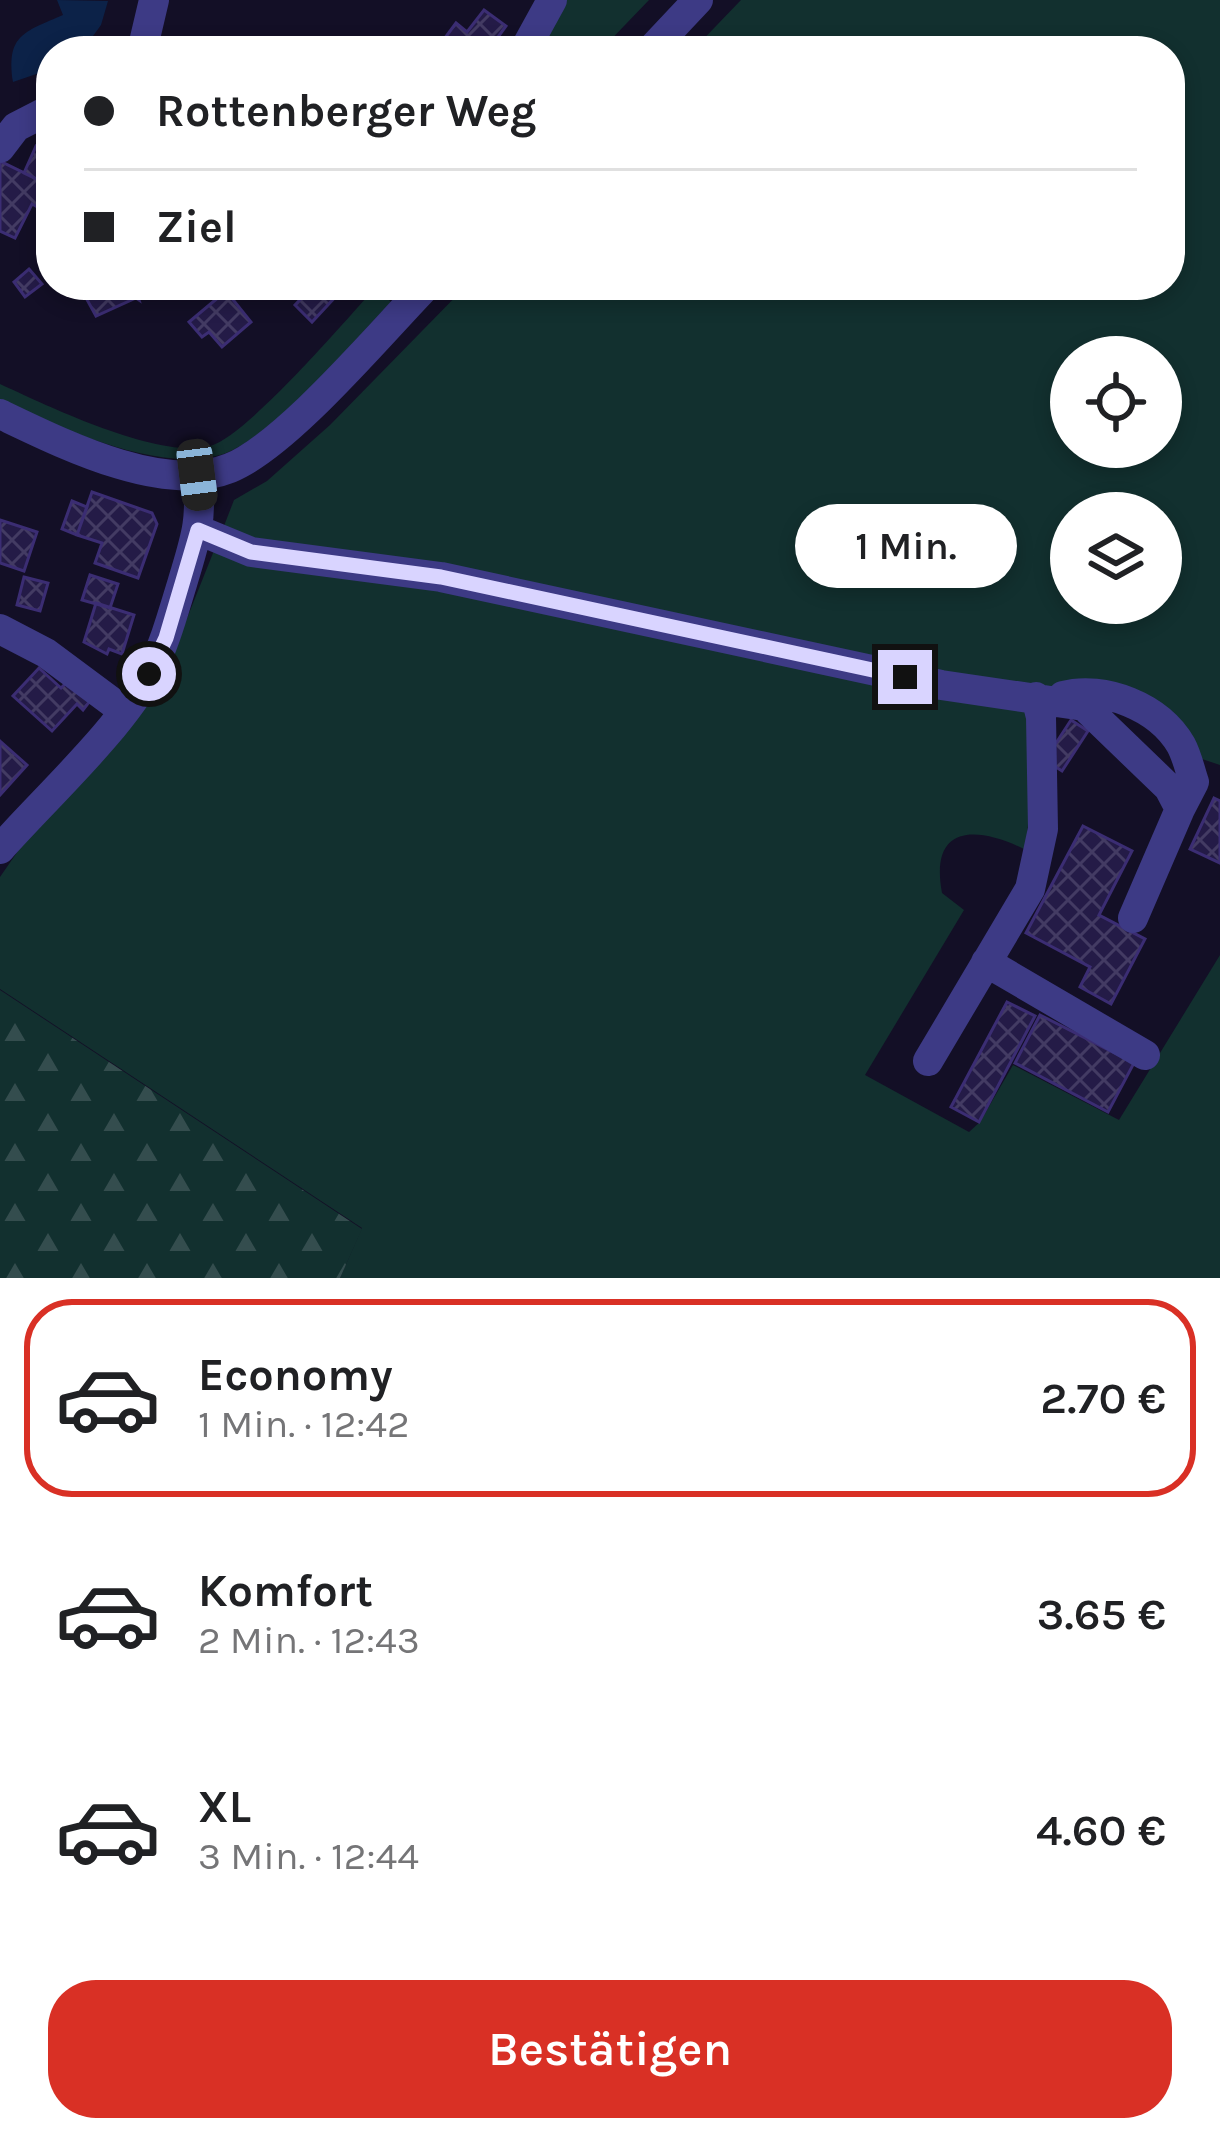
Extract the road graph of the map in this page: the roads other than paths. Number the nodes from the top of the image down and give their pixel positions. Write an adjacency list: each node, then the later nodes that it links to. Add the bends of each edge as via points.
1 (154, 0): 4 (street)
2 (552, 0): 5 (street)
3 (698, 0): 6 (street)
4 (146, 36)
5 (532, 36)
6 (664, 36)
7 (36, 117): 8 (street)
8 (0, 148)
9 (412, 300): 11 (street, via 257,453)
10 (0, 414): 11 (street, via 100,457)
11 (197, 475): 12 (street)
12 (198, 530): 14 (street, via 251,552 441,577 941,685); 15 (street, via 166,638)
13 (0, 629): 15 (street)
14 (1044, 698): 17 (street, via 1084,706 1180,808); 18 (street, via 1042,829 1030,889)
15 (124, 711): 16 (street)
16 (0, 849)
17 (1133, 918)
18 (986, 962): 19 (street); 20 (street)
19 (1145, 1055)
20 (928, 1061)

